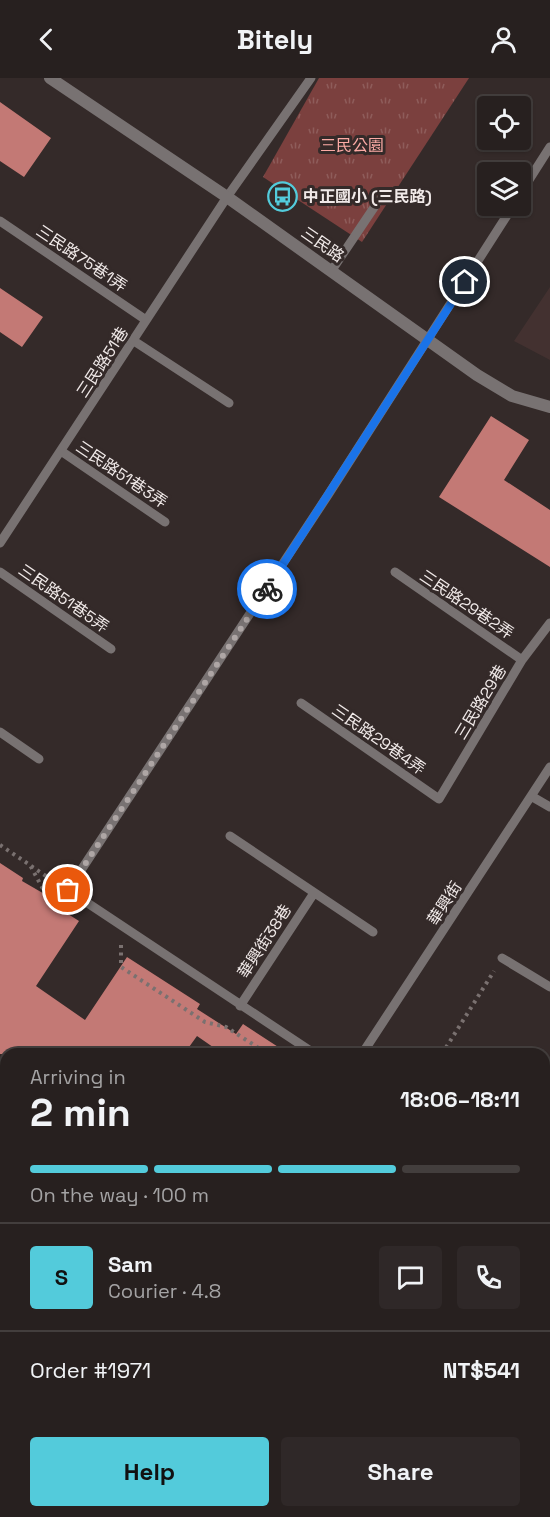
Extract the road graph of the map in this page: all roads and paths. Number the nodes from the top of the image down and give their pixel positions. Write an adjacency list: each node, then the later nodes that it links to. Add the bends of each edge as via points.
1 (50, 78): 5 (street, 三民路)
2 (311, 78): 5 (lane, 三民路51巷)
3 (550, 147): 4 (lane)
4 (531, 177)
5 (227, 197): 9 (street, 三民路); 10 (lane, 三民路51巷)
6 (379, 200): 9 (lane)
7 (507, 216): 11 (lane)
8 (0, 221): 10 (lane, 三民路75巷1弄)
9 (332, 270): 11 (street, 三民路)
10 (146, 320): 12 (lane, 三民路51巷)
11 (429, 339): 14 (street, 三民路, via 512,396); 32 (lane)
12 (134, 341): 13 (lane); 15 (lane, 三民路51巷)
13 (229, 403)
14 (550, 407)
15 (61, 451): 16 (lane, 三民路51巷3弄); 17 (lane, 三民路51巷)
16 (165, 522)
17 (0, 543)
18 (0, 572): 21 (lane, 三民路51巷5弄)
19 (395, 572): 22 (lane, 三民路29巷2弄)
20 (550, 623): 22 (lane, 三民路29巷)
21 (111, 649)
22 (522, 660): 28 (lane, 三民路29巷)
23 (301, 703): 28 (lane, 三民路29巷4弄)
24 (0, 732): 25 (lane)
25 (39, 759)
26 (550, 767): 27 (lane, 華興街)
27 (531, 796): 29 (lane); 41 (lane, 華興街)
28 (439, 799)
29 (550, 807)
30 (230, 836): 33 (lane)
31 (30, 865): 32 (path)
32 (68, 890): 38 (lane)
33 (314, 893): 34 (lane); 38 (lane, 華興街38巷)
34 (373, 932)
35 (502, 958): 37 (lane); 42 (path)
36 (121, 967): 39 (path, via 205,1022 226,1027)
37 (550, 987)
38 (240, 1006): 40 (lane)
39 (259, 1048)
40 (306, 1048)
41 (366, 1048)
42 (446, 1048)

